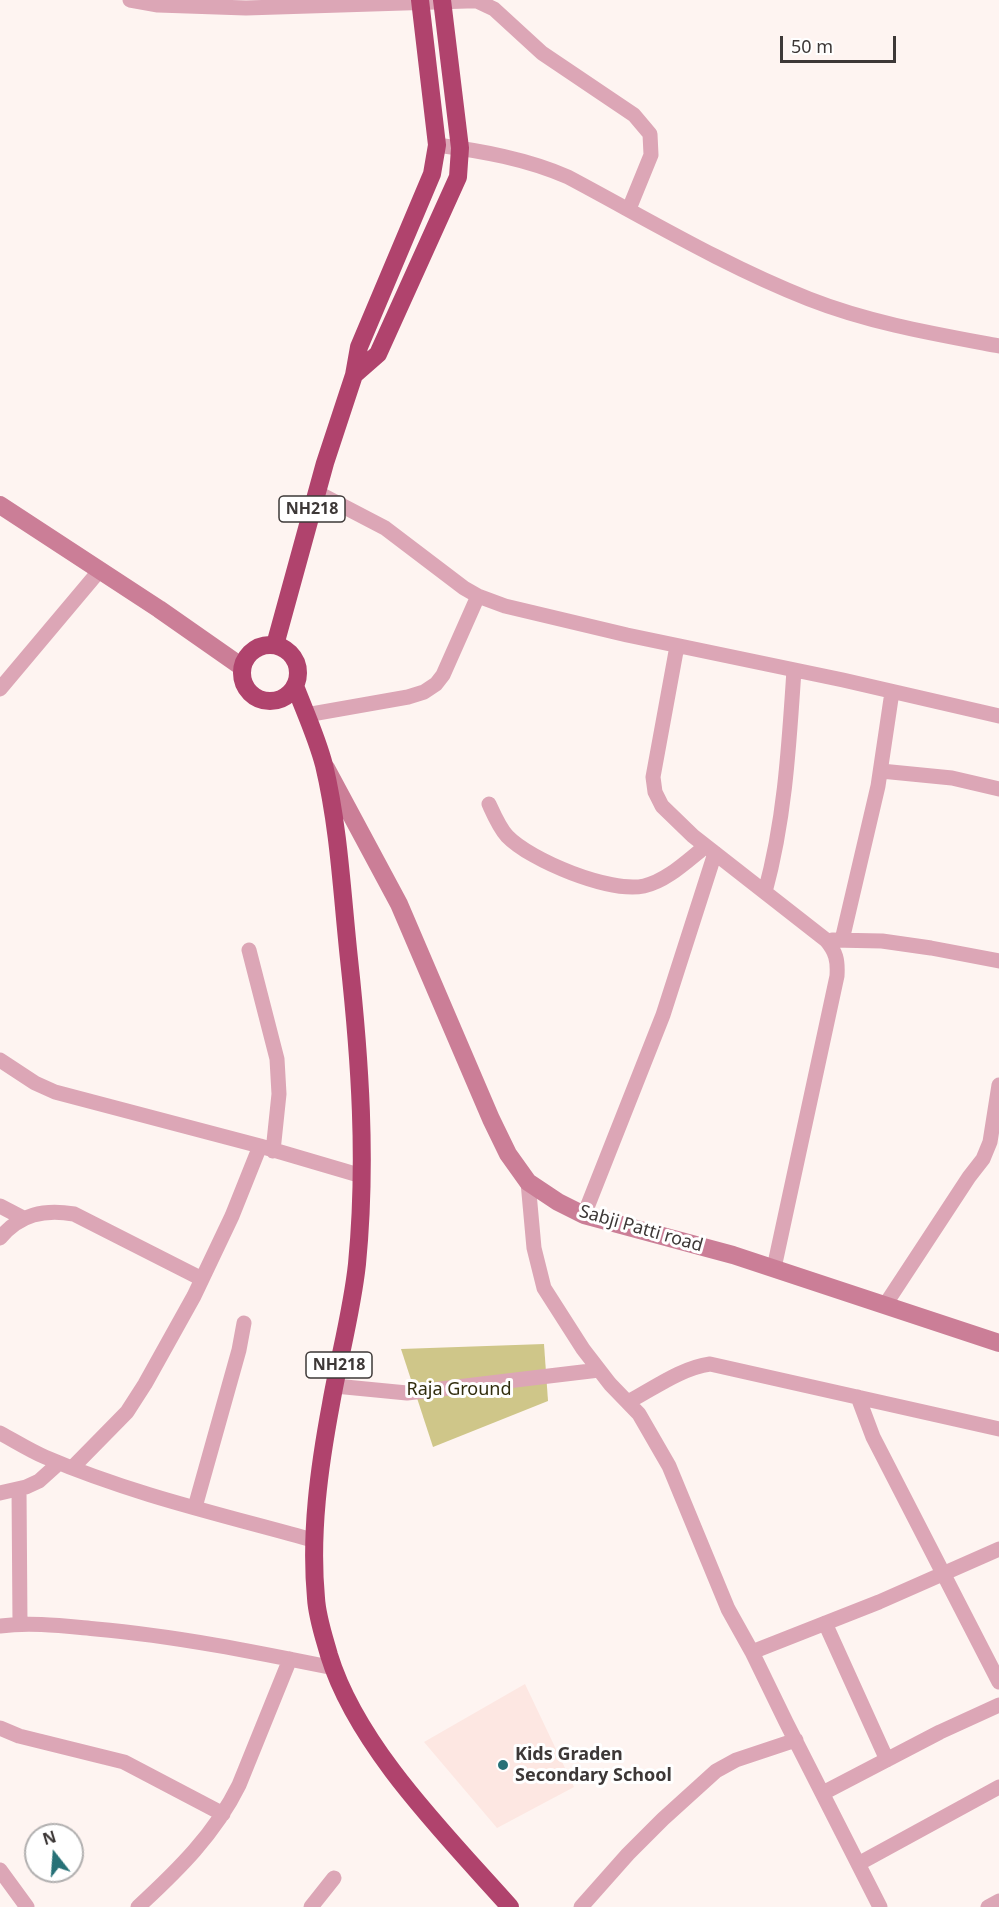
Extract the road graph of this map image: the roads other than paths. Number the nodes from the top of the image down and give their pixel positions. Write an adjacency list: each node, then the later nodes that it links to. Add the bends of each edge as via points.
1 (130, 0): 6 (street, via 158,5 246,8 467,1 485,4 542,53 634,115 650,134 651,155)
2 (420, 0): 4 (highway, NH218)
3 (444, 9): 5 (highway)
4 (437, 145): 5 (street); 8 (highway, NH218, via 432,174 359,346)
5 (460, 148): 6 (street, via 549,169); 8 (highway, via 458,177 378,354)
6 (629, 209): 7 (street, via 736,267 810,299 905,328)
7 (999, 346)
8 (354, 375): 9 (highway, NH218)
9 (316, 492): 12 (street, via 385,528); 13 (highway, NH218)
10 (0, 505): 11 (main road)
11 (100, 570): 15 (main road); 18 (street)
12 (478, 596): 14 (street, via 505,606); 20 (street, via 436,684 408,697)
13 (275, 645): 15 (highway, via 254,649); 17 (highway, NH218, via 296,660)
14 (676, 646): 16 (street); 26 (street, via 653,777 655,792 662,806)
15 (242, 667): 17 (highway, via 245,686 260,699 280,699)
16 (794, 670): 19 (street); 27 (street, via 781,820)
17 (295, 686): 20 (highway, NH218)
18 (0, 689)
19 (892, 692): 21 (street); 23 (street)
20 (306, 715): 22 (highway, NH218)
21 (999, 716)
22 (323, 763): 35 (highway, NH218, via 338,844 357,1038); 36 (main road, Sabji Patti road, via 399,904 491,1119 508,1154)
23 (880, 771): 24 (street, via 952,778); 29 (street)
24 (999, 789)
25 (489, 804): 26 (street, via 499,825 518,845 571,874 629,887 655,882)
26 (711, 850): 27 (street); 38 (street, via 663,1016)
27 (765, 892): 28 (street)
28 (826, 940): 29 (street); 41 (street, via 835,950 837,975)
29 (842, 940): 31 (street, via 931,948)
30 (249, 950): 34 (street, via 277,1059 279,1094)
31 (999, 961)
32 (0, 1060): 34 (street, via 55,1092)
33 (999, 1085): 43 (street, via 990,1142 983,1159)
34 (266, 1148): 35 (street); 42 (street)
35 (362, 1176): 47 (highway, NH218, via 357,1267)
36 (528, 1182): 38 (main road, Sabji Patti road); 46 (street, via 534,1248 544,1288)
37 (0, 1206): 39 (street)
38 (584, 1215): 41 (main road, Sabji Patti road)
39 (23, 1218): 40 (street); 42 (street, via 74,1214)
40 (0, 1238)
41 (774, 1268): 43 (main road, Sabji Patti road)
42 (202, 1279): 52 (street, via 127,1412)
43 (885, 1305): 45 (main road, Sabji Patti road)
44 (244, 1323): 55 (street)
45 (999, 1343)
46 (599, 1370): 47 (street, via 407,1393); 49 (street)
47 (335, 1386): 56 (highway, NH218)
48 (858, 1396): 49 (street, via 710,1364 700,1365); 50 (street); 58 (street, via 873,1437)
49 (628, 1402): 62 (street, via 639,1413 669,1466 728,1609)
50 (999, 1429)
51 (0, 1433): 52 (street)
52 (66, 1465): 53 (street); 55 (street)
53 (19, 1489): 54 (street); 60 (street)
54 (0, 1493)
55 (195, 1508): 56 (street)
56 (314, 1540): 64 (highway, NH218, via 316,1601)
57 (999, 1550): 58 (street)
58 (944, 1575): 59 (street); 65 (street)
59 (825, 1623): 62 (street); 69 (street)
60 (20, 1624): 61 (street); 63 (street, via 112,1630 218,1644)
61 (0, 1626)
62 (752, 1652): 68 (street)
63 (290, 1659): 64 (street); 72 (street, via 239,1785)
64 (334, 1668): 80 (highway, NH218, via 350,1707 380,1752 423,1808)
65 (999, 1682)
66 (999, 1705): 69 (street)
67 (0, 1728): 72 (street, via 124,1762)
68 (796, 1740): 71 (street); 81 (street, via 736,1760 716,1771 628,1854)
69 (887, 1760): 71 (street)
70 (999, 1787): 73 (street)
71 (824, 1794): 73 (street)
72 (223, 1814): 78 (street, via 183,1865)
73 (858, 1864): 82 (street)
74 (0, 1870): 77 (street)
75 (334, 1878): 79 (street)
76 (999, 1901): 83 (street)
77 (27, 1907)
78 (138, 1907)
79 (311, 1907)
80 (510, 1907)
81 (581, 1907)
82 (880, 1907)
83 (988, 1907)

